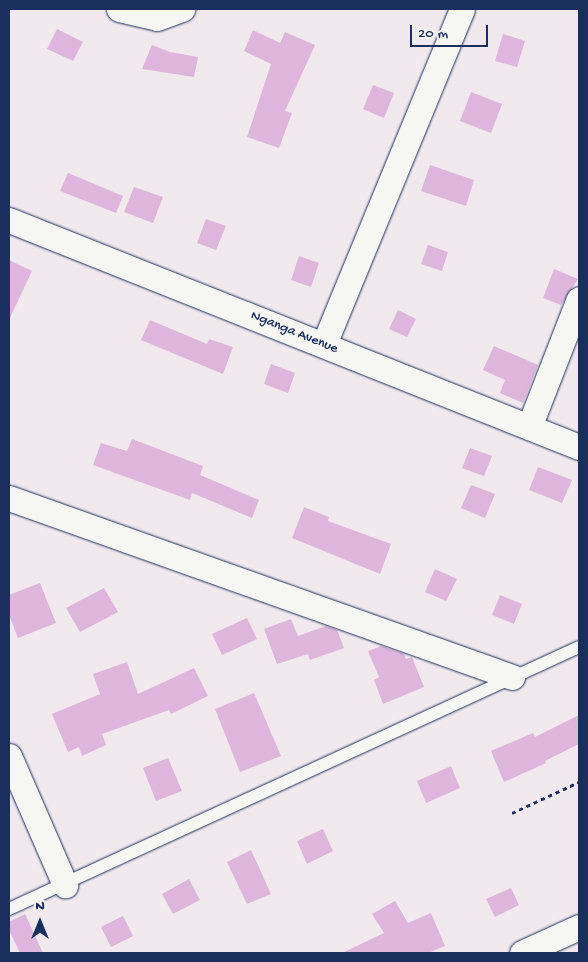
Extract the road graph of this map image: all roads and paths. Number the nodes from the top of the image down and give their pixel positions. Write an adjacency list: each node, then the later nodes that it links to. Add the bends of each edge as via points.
1 (118, 9): 2 (street, via 156,18)
2 (182, 9)
3 (462, 9): 6 (street)
4 (9, 220): 6 (street, Nganga Avenue)
5 (579, 299): 7 (street)
6 (324, 344): 7 (street, Nganga Avenue)
7 (529, 428): 8 (street, Nganga Avenue)
8 (579, 447)
9 (9, 498): 11 (street)
10 (579, 647): 11 (lane)
11 (512, 676): 15 (lane)
12 (9, 756): 15 (street)
13 (579, 782): 14 (path)
14 (512, 813)
15 (65, 885): 16 (lane)
16 (9, 909)
17 (579, 927): 18 (street)
18 (522, 953)

